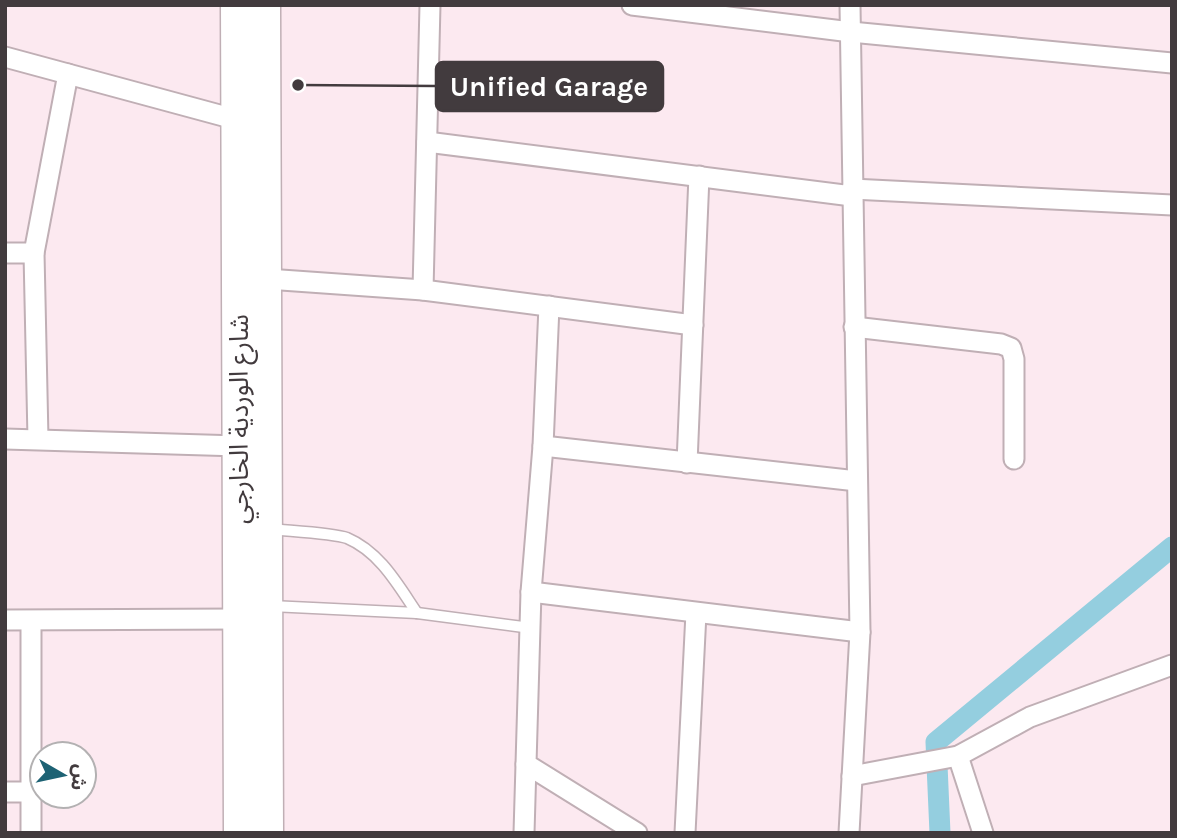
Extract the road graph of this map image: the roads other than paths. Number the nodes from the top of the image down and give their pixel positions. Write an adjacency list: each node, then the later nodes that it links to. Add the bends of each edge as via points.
1 (236, 5): 10 (main road, شارع الوردية الخارجي)
2 (265, 5): 17 (main road, شارع الوردية الخارجي)
3 (430, 5): 11 (street)
4 (632, 5): 6 (street)
5 (850, 5): 6 (street)
6 (851, 32): 8 (street); 13 (street)
7 (5, 57): 9 (street)
8 (1172, 63)
9 (68, 74): 10 (street); 16 (street)
10 (238, 120): 24 (main road, شارع الوردية الخارجي)
11 (427, 142): 12 (street); 18 (street)
12 (699, 176): 13 (street); 20 (street)
13 (852, 193): 14 (street); 21 (street)
14 (1172, 205)
15 (5, 253): 16 (street)
16 (34, 253): 23 (street)
17 (267, 279): 18 (street); 29 (main road, شارع الوردية الخارجي)
18 (423, 290): 19 (street)
19 (549, 306): 20 (street); 25 (street)
20 (693, 325): 27 (street)
21 (854, 327): 26 (street, via 1011,348); 28 (street)
22 (5, 439): 23 (street)
23 (38, 439): 24 (street)
24 (239, 446): 34 (main road, شارع الوردية الخارجي)
25 (543, 446): 27 (street); 30 (street)
26 (1014, 459)
27 (687, 463): 28 (street)
28 (857, 481): 38 (street)
29 (267, 529): 31 (main road, شارع الوردية الخارجي); 32 (lane, via 346,538 368,551 390,573)
30 (531, 592): 33 (street); 37 (street)
31 (267, 606): 32 (lane); 40 (main road, شارع الوردية الخارجي)
32 (417, 613): 37 (lane)
33 (696, 614): 38 (street); 54 (street)
34 (240, 619): 36 (street); 40 (main road, شارع الوردية الخارجي)
35 (5, 620): 36 (street)
36 (31, 621): 41 (street)
37 (531, 628): 43 (street)
38 (860, 632): 44 (street)
39 (1172, 665): 42 (street, via 1030,717)
40 (254, 675): 47 (main road, شارع الوردية الخارجي)
41 (32, 740)
42 (958, 756): 44 (street); 56 (street)
43 (526, 764): 52 (street); 53 (street)
44 (852, 776): 55 (street)
45 (5, 792): 46 (street)
46 (28, 792)
47 (253, 792): 50 (main road, شارع الوردية الخارجي); 51 (main road, شارع الوردية الخارجي)
48 (32, 810): 49 (street)
49 (32, 833)
50 (239, 833)
51 (268, 833)
52 (524, 833)
53 (637, 833)
54 (685, 833)
55 (849, 833)
56 (984, 833)

